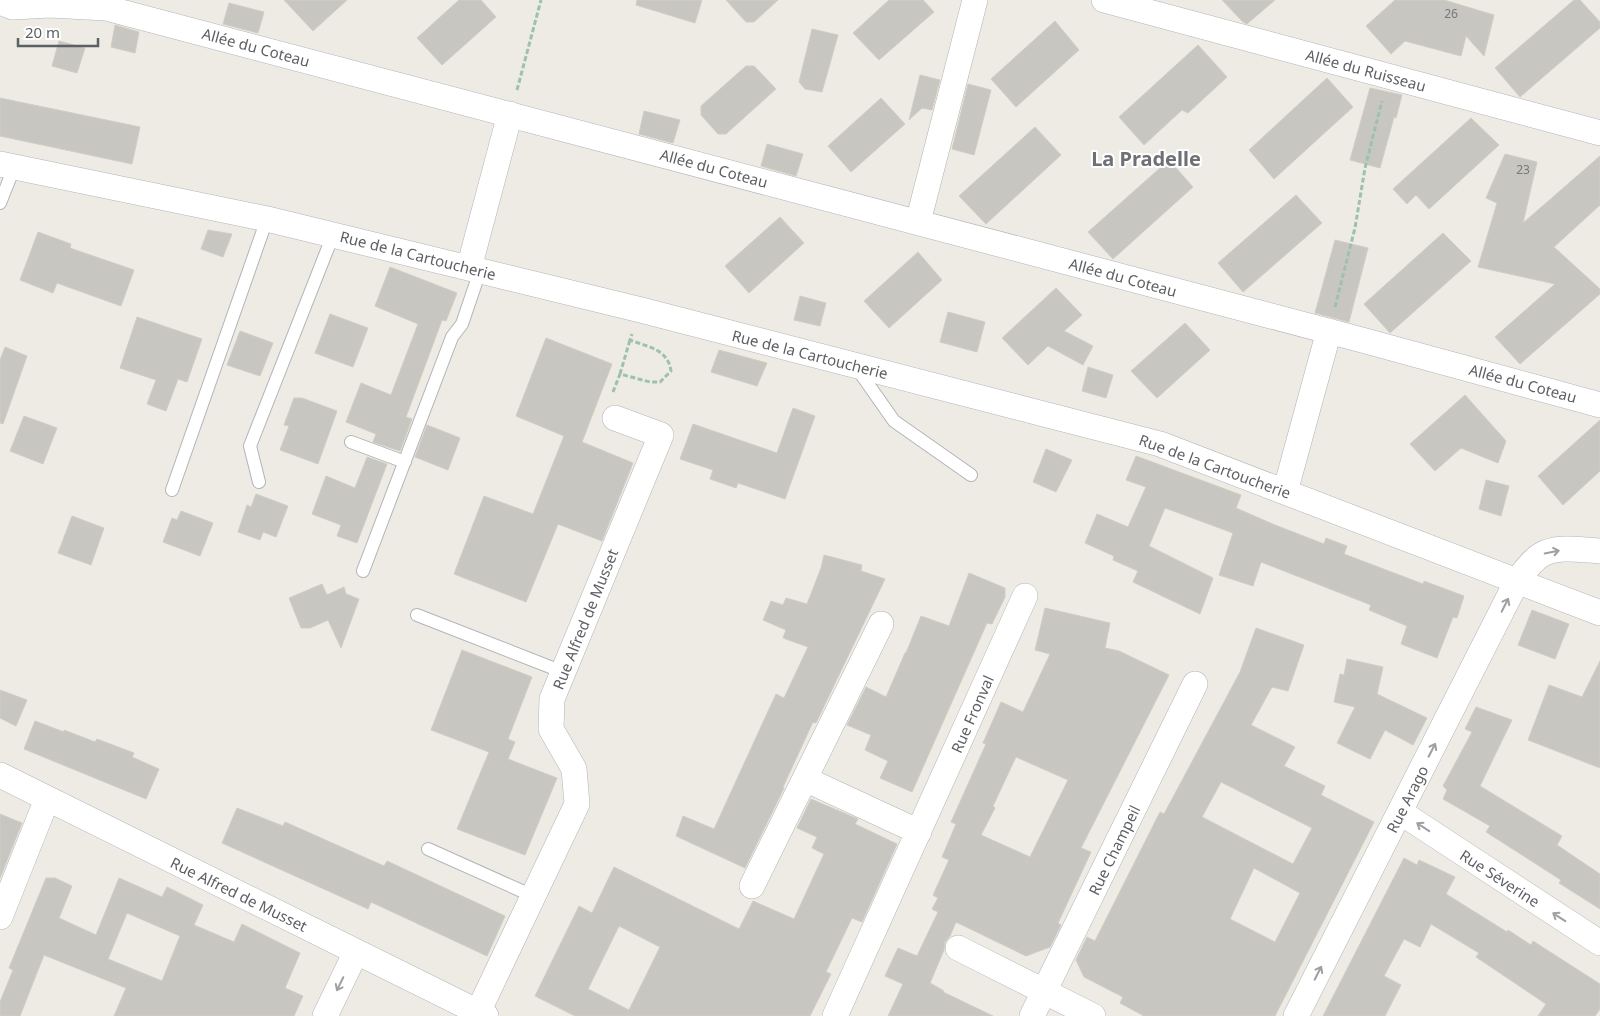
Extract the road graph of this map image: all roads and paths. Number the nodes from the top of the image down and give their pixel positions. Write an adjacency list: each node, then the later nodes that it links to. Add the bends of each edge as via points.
1 (541, 0): 8 (path)
2 (975, 0): 13 (street)
3 (1104, 0): 6 (street, Allée du Ruisseau)
4 (0, 2): 5 (street, Allée du Coteau, via 13,7)
5 (107, 4): 8 (street, Allée du Coteau)
6 (1132, 4): 7 (street, Allée du Ruisseau)
7 (1388, 76): 9 (street, Allée du Ruisseau); 17 (path)
8 (510, 114): 13 (street, Allée du Coteau); 15 (street)
9 (1600, 133)
10 (7, 166): 11 (lane); 12 (street, Rue de la Cartoucherie)
11 (0, 203)
12 (267, 218): 14 (street, Rue de la Cartoucherie); 27 (lane)
13 (918, 222): 17 (street, Allée du Coteau)
14 (333, 235): 15 (street, Rue de la Cartoucherie); 26 (lane, via 250,446)
15 (474, 269): 16 (street, Rue de la Cartoucherie); 24 (lane, via 462,324 452,337)
16 (641, 310): 18 (path); 19 (street, Rue de la Cartoucherie)
17 (1329, 331): 21 (street, Allée du Coteau); 28 (street)
18 (630, 340): 20 (path); 20 (path, via 665,355 671,371 660,382)
19 (854, 365): 25 (lane, via 894,421); 28 (street, Rue de la Cartoucherie, via 1160,444)
20 (620, 374): 22 (path, via 605,414)
21 (1600, 404)
22 (615, 418): 36 (street, Rue Alfred de Musset, via 661,435)
23 (351, 442): 24 (lane)
24 (405, 462): 30 (lane)
25 (971, 475)
26 (259, 482)
27 (172, 490)
28 (1285, 492): 31 (street, Rue de la Cartoucherie)
29 (1600, 551): 31 (street, one-way to 29, via 1542,554 1573,549)
30 (363, 571)
31 (1517, 581): 33 (street, Rue de la Cartoucherie); 41 (street, Rue Arago, one-way to 31)
32 (1025, 596): 42 (street, Rue Fronval)
33 (1600, 613)
34 (416, 615): 36 (lane)
35 (881, 624): 39 (street)
36 (564, 672): 45 (street, Rue Alfred de Musset, via 552,699 550,729 574,769 577,804)
37 (1195, 684): 50 (street, Rue Champeil)
38 (0, 775): 40 (street, Rue Alfred de Musset)
39 (805, 779): 42 (street); 44 (street)
40 (47, 799): 46 (street); 49 (street, Rue Alfred de Musset)
41 (1400, 812): 47 (street, Rue Séverine, one-way to 41); 56 (street, Rue Arago, one-way to 41)
42 (919, 832): 53 (street, Rue Fronval)
43 (428, 849): 45 (lane)
44 (752, 886)
45 (533, 896): 51 (street, Rue Alfred de Musset)
46 (0, 916)
47 (1600, 943)
48 (958, 948): 50 (street)
49 (356, 952): 51 (street, Rue Alfred de Musset); 52 (street, one-way to 52)
50 (1044, 991): 54 (street, Rue Champeil); 55 (street)
51 (482, 1014)
52 (325, 1016)
53 (836, 1016)
54 (1032, 1016)
55 (1093, 1016)
56 (1296, 1016)

